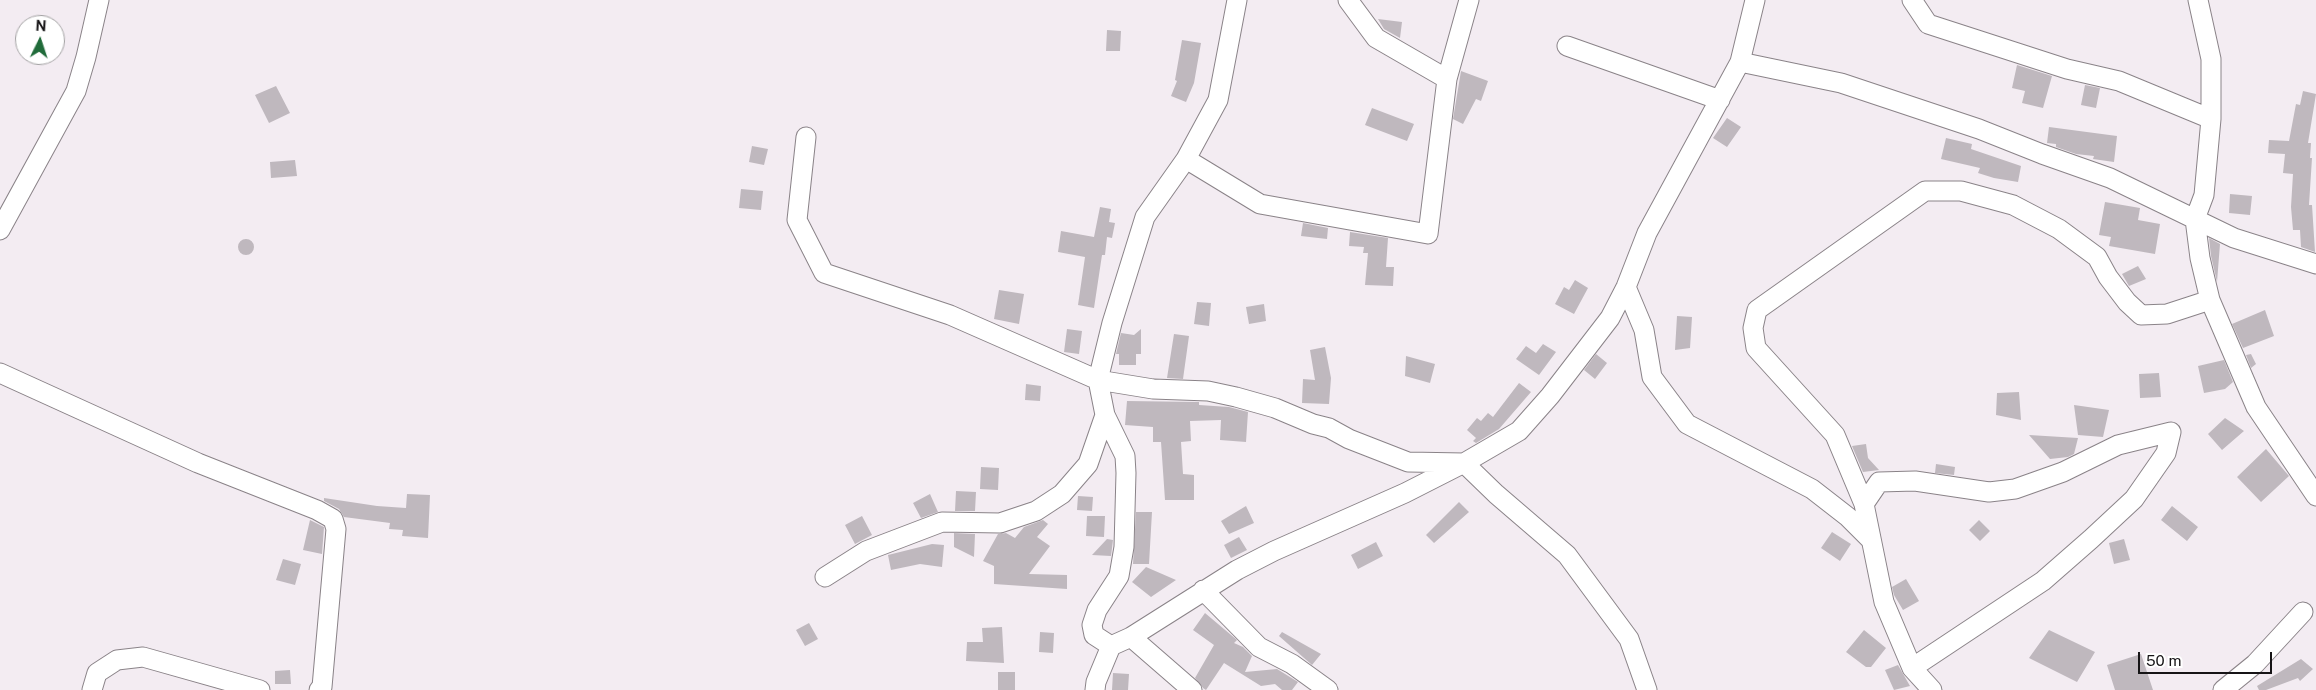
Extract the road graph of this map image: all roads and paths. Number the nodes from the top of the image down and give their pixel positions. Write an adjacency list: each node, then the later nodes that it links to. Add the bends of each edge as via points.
1 (99, 0): 16 (street, via 76,91)
2 (1237, 0): 14 (street, via 1218,100)
3 (1348, 0): 10 (street, via 1376,38)
4 (1469, 0): 10 (street)
5 (1755, 0): 9 (street)
6 (1912, 0): 12 (street, via 1928,24 2067,69 2119,81)
7 (2198, 0): 12 (street, via 2211,59)
8 (1567, 46): 11 (street)
9 (1740, 62): 11 (street); 15 (street, via 1840,83 1979,129 2110,178)
10 (1447, 79): 14 (street, via 1428,234 1260,204)
11 (1720, 100): 18 (street, via 1647,233)
12 (2210, 119): 15 (street, via 2204,195)
13 (806, 137): 21 (street, via 797,220 824,273 950,315)
14 (1186, 159): 21 (street, via 1144,216)
15 (2195, 218): 17 (street, via 2234,238); 19 (street)
16 (0, 230)
17 (2316, 264)
18 (1626, 288): 23 (street, via 1610,318 1519,431); 26 (street, via 1644,330 1652,377 1687,424 1812,489)
19 (2210, 300): 24 (street, via 2256,406); 25 (street, via 2167,314 2142,315 2127,302 2097,257 2060,228 2013,205 1960,191 1925,191 1757,310 1753,328 1756,348 1835,435)
20 (0, 373): 35 (street, via 198,463 333,519 336,530)
21 (1098, 380): 22 (street); 23 (street, via 1153,389 1208,390 1276,408 1408,462)
22 (1105, 415): 27 (street, via 1088,464 1062,494 1036,511 1000,523 942,522 866,551); 31 (street, via 1124,456 1126,473 1124,547 1119,576 1097,610 1092,625 1094,635)
23 (1464, 463): 28 (street, via 1405,494 1274,551); 39 (street, via 1567,555 1629,639)
24 (2316, 495)
25 (1864, 504): 26 (street); 32 (street, via 1879,482 1915,481 1989,492 2015,489 2063,472 2118,445 2171,432 2166,453 2134,499 2043,581)
26 (1871, 540): 32 (street, via 1884,602)
27 (825, 577)
28 (1203, 590): 30 (street); 38 (street, via 1259,647 1292,664)
29 (2303, 612): 41 (street, via 2255,664)
30 (1131, 637): 31 (street); 37 (street)
31 (1111, 646): 36 (street)
32 (1912, 668): 40 (street)
33 (92, 690): 34 (street, via 97,673 117,660 142,657)
34 (260, 690)
35 (319, 690)
36 (1095, 690)
37 (1192, 690)
38 (1328, 690)
39 (1647, 690)
40 (1932, 690)
41 (2223, 690)

